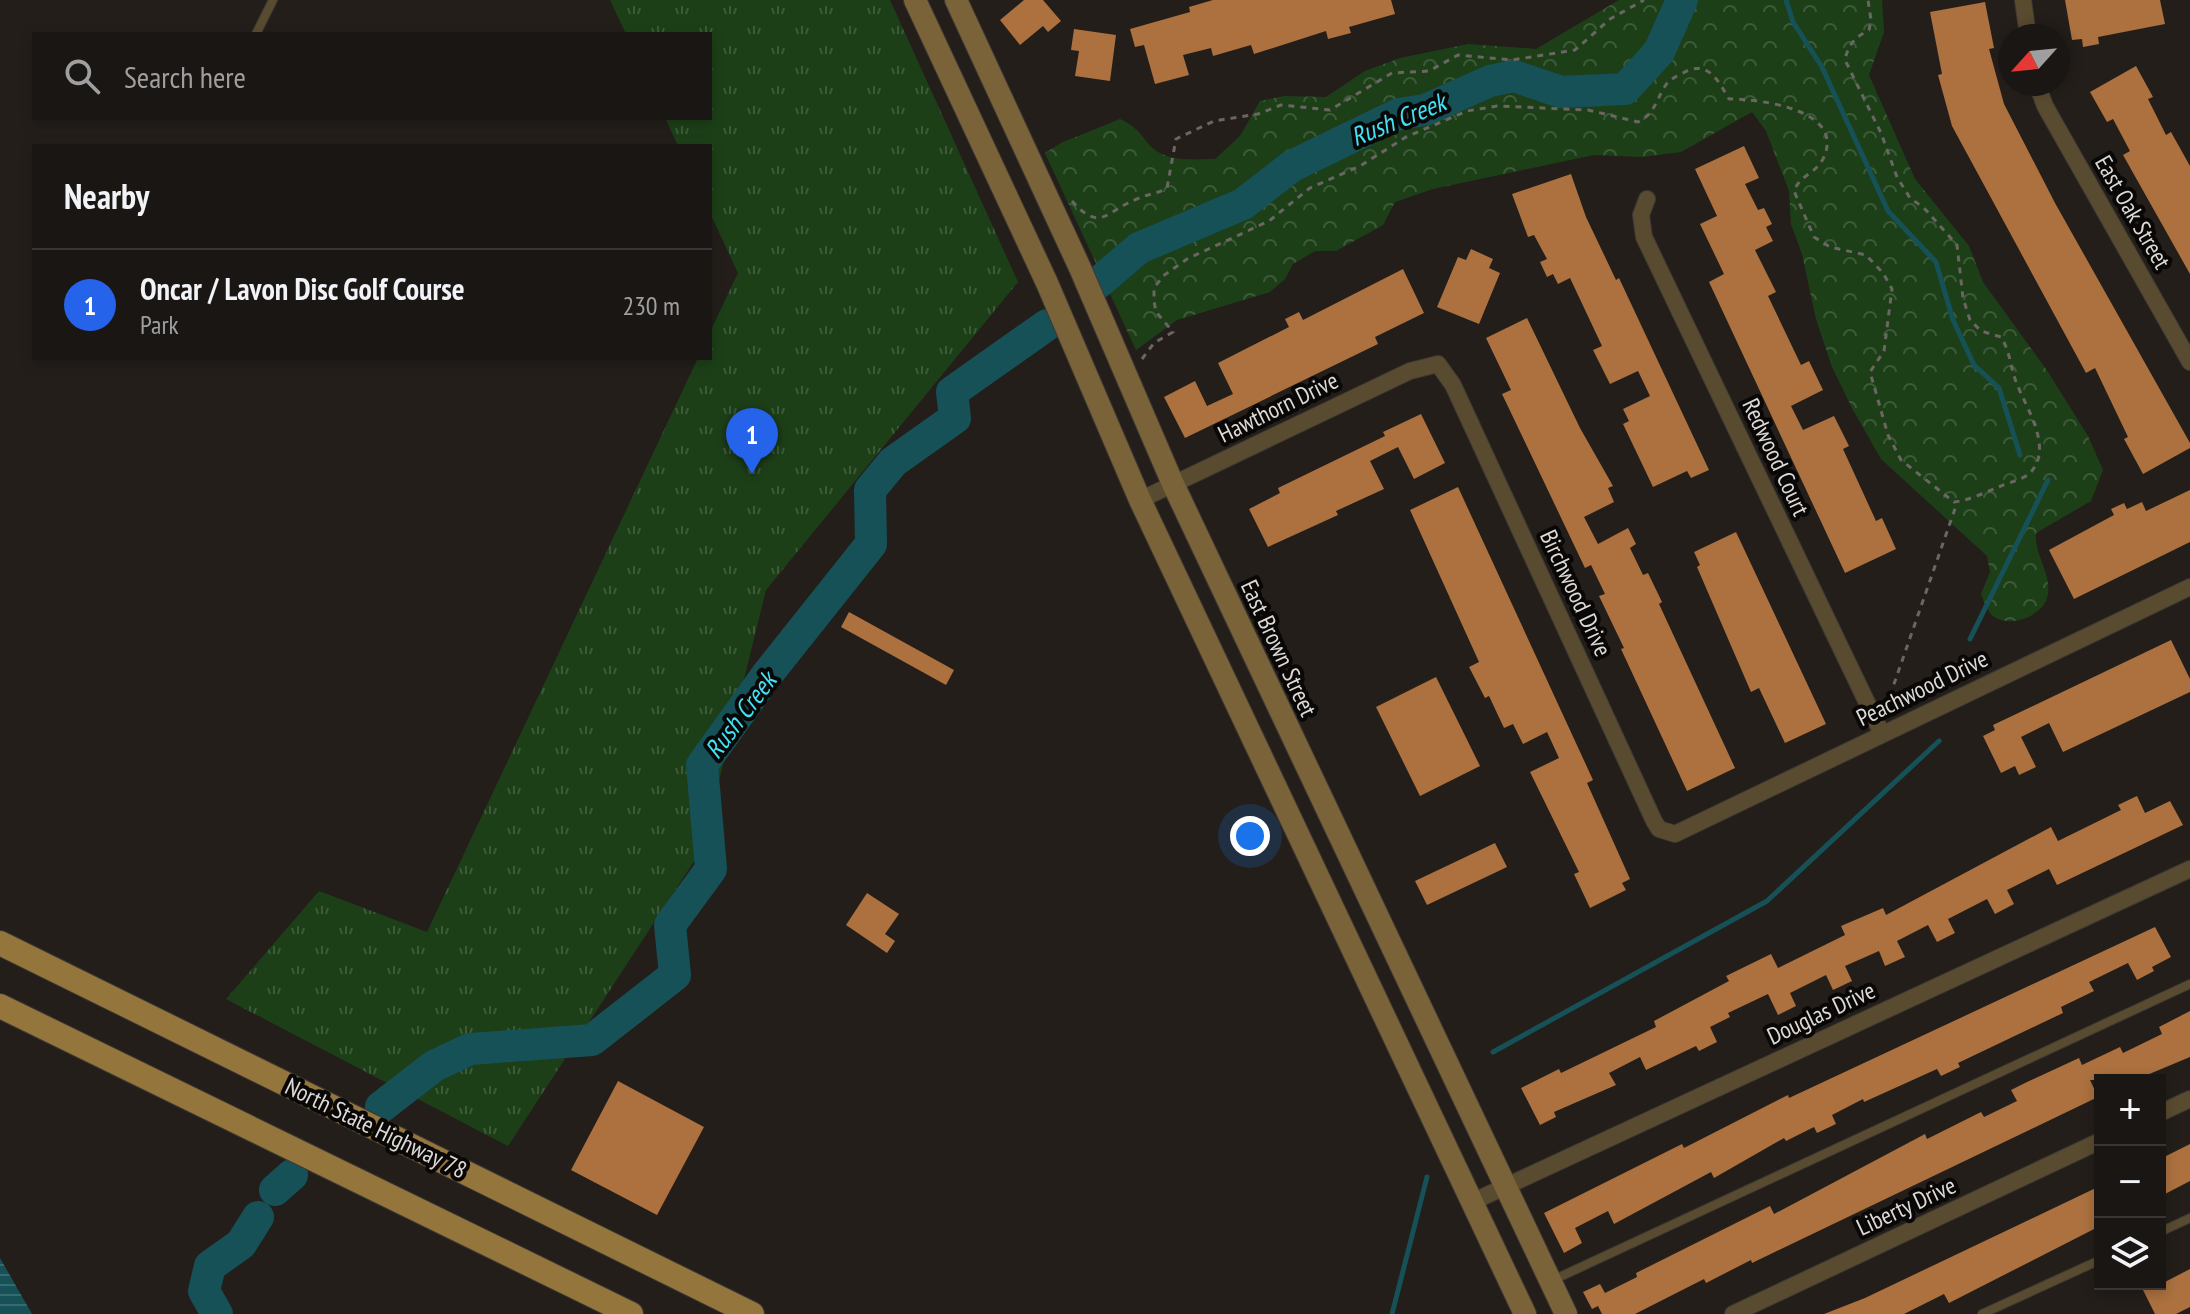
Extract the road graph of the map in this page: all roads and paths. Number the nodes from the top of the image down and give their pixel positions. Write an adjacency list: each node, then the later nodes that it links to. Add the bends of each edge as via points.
1 (273, 0): 8 (lane)
2 (915, 0): 16 (main road, via 1047,283)
3 (956, 0): 15 (main road, East Brown Street)
4 (1644, 0): 10 (path, via 1610,19 1575,50 1512,60 1458,55 1429,71 1392,73 1330,110 1281,105 1188,131 1176,139 1167,188 1103,218 1081,212)
5 (1868, 0): 17 (path, via 1869,30 1847,48 1845,60 1881,133 1890,166 1910,198 1957,245 1970,320 1981,331 2001,337 2009,349 2013,376 2034,418 2038,454 2031,472)
6 (2023, 0): 7 (street)
7 (2026, 24)
8 (257, 32)
9 (2041, 96): 12 (street, East Oak Street)
10 (1066, 191)
11 (1647, 199): 19 (street, Redwood Court, via 1641,215 1644,237)
12 (2190, 362)
13 (1438, 364): 15 (street, Hawthorn Drive, via 1410,371); 23 (street, Birchwood Drive, via 1457,394 1654,821 1659,829)
14 (1141, 365): 17 (path, via 1142,354 1173,332 1156,312 1154,288 1163,276 1187,259 1269,221 1310,188 1360,166 1406,137 1467,111 1497,106 1588,110 1638,122 1648,117 1670,80 1688,69 1707,69 1729,99 1773,104 1815,118 1823,127 1828,143 1815,170 1799,180 1794,191 1799,207 1814,237 1830,247 1866,255 1892,289 1884,351 1870,372 1888,435 1901,460)
15 (1173, 484): 16 (street, Hawthorn Drive); 20 (main road, East Brown Street)
16 (1140, 500): 22 (main road)
17 (1957, 502): 19 (path, via 1888,705)
18 (2190, 587): 21 (street, Peachwood Drive)
19 (1872, 715): 21 (street, Redwood Court)
20 (1285, 721): 22 (main road); 31 (main road, East Brown Street)
21 (1882, 734): 23 (street, Peachwood Drive)
22 (1252, 737): 32 (main road)
23 (1675, 834)
24 (2190, 869): 31 (street, Douglas Drive)
25 (0, 943): 38 (main road, North State Highway 78)
26 (2190, 984): 36 (lane)
27 (0, 1006): 37 (main road)
28 (2190, 1099): 29 (street)
29 (2166, 1110)
30 (2094, 1144): 41 (street, Liberty Drive)
31 (1505, 1186): 32 (street, Douglas Drive); 36 (main road, East Brown Street)
32 (1472, 1202): 39 (main road)
33 (2190, 1218): 34 (lane)
34 (2166, 1229)
35 (2094, 1263): 42 (lane)
36 (1550, 1282): 40 (main road, East Brown Street)
37 (631, 1314)
38 (752, 1314)
39 (1525, 1314)
40 (1566, 1314)
41 (1733, 1314)
42 (1982, 1314)

